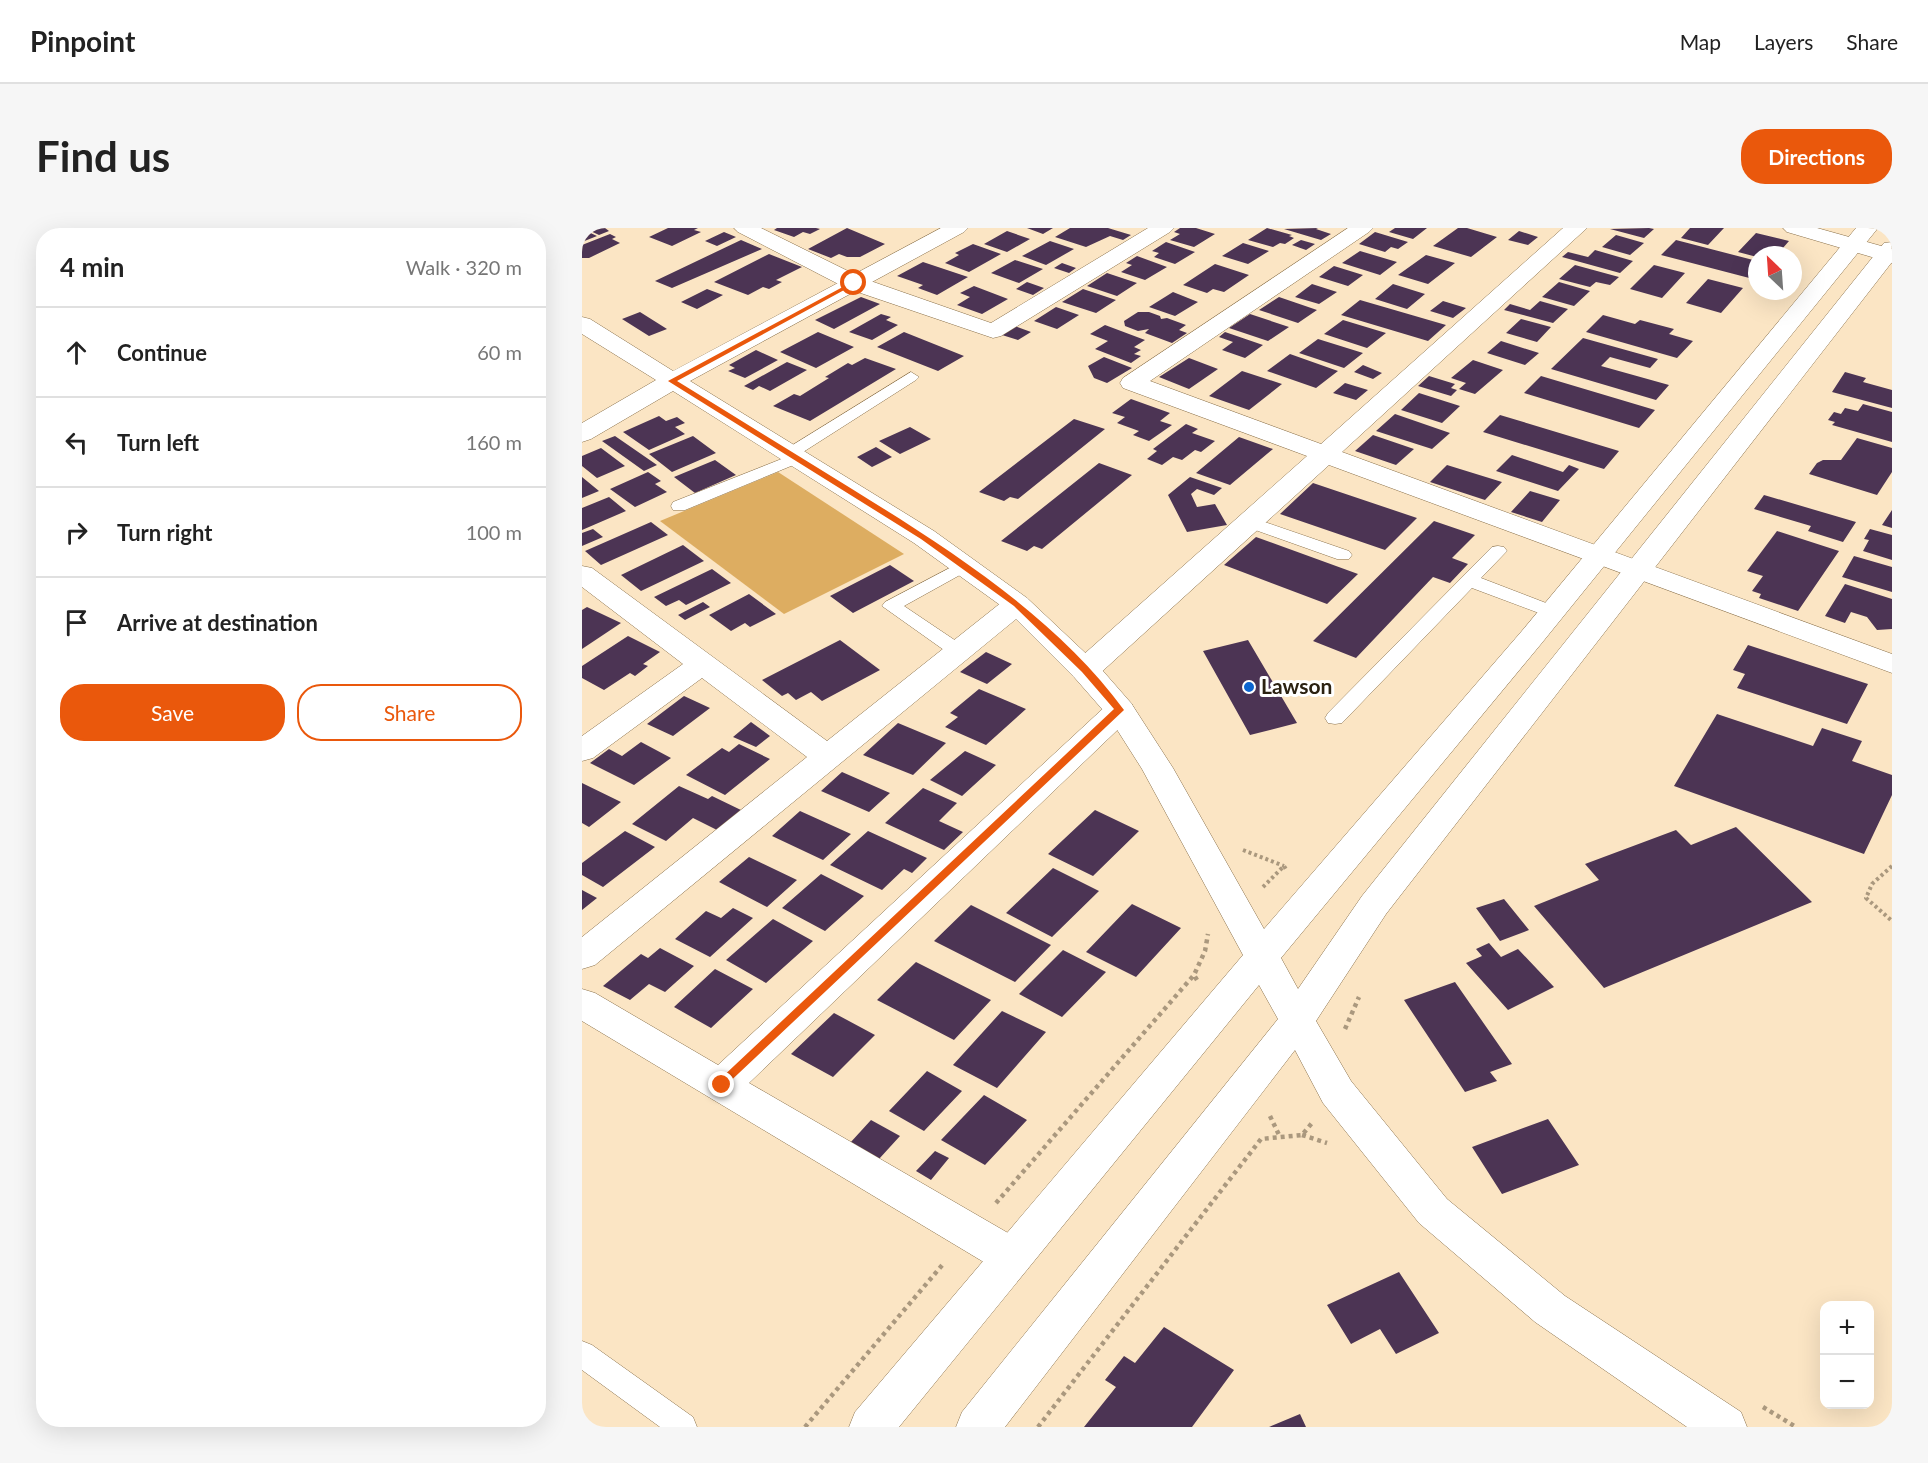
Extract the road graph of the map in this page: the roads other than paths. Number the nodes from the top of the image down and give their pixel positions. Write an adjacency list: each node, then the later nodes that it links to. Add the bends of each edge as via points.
1 (746, 228): 9 (street)
2 (957, 228): 9 (street)
3 (1163, 228): 9 (street, via 993,330)
4 (1362, 228): 14 (street, via 1132,383)
5 (1576, 228): 14 (street)
6 (1794, 228): 7 (street)
7 (1860, 236): 8 (street); 20 (street)
8 (1890, 253): 22 (street)
9 (854, 283): 12 (street)
10 (582, 324): 12 (street)
11 (911, 377): 15 (lane)
12 (672, 381): 13 (street); 15 (street)
13 (582, 434)
14 (1325, 454): 17 (street); 20 (street)
15 (793, 456): 16 (lane); 21 (street, via 924,537)
16 (679, 507)
17 (1250, 522): 19 (lane); 30 (street)
18 (1498, 551): 24 (lane)
19 (1343, 555)
20 (1598, 555): 22 (street); 26 (street)
21 (963, 566): 25 (street); 27 (lane, via 891,606)
22 (1640, 571): 28 (street); 38 (street, via 1374,905)
23 (584, 579): 29 (street)
24 (1469, 580): 26 (lane); 32 (lane)
25 (1017, 604): 27 (street); 30 (street)
26 (1553, 612): 36 (street)
27 (958, 651): 34 (street)
28 (1892, 663)
29 (702, 664): 33 (street); 34 (street)
30 (1085, 670): 31 (street)
31 (1120, 710): 36 (street); 39 (street)
32 (1335, 718)
33 (582, 751)
34 (828, 757): 35 (street)
35 (582, 956)
36 (1262, 956): 38 (street); 40 (street)
37 (582, 1003): 39 (street)
38 (1296, 1023): 44 (street); 45 (street, via 1336,1092 1433,1211 1550,1309)
39 (722, 1085): 40 (street)
40 (1012, 1257): 43 (street)
41 (582, 1354): 42 (lane)
42 (683, 1427)
43 (871, 1427)
44 (978, 1427)
45 (1725, 1427)

